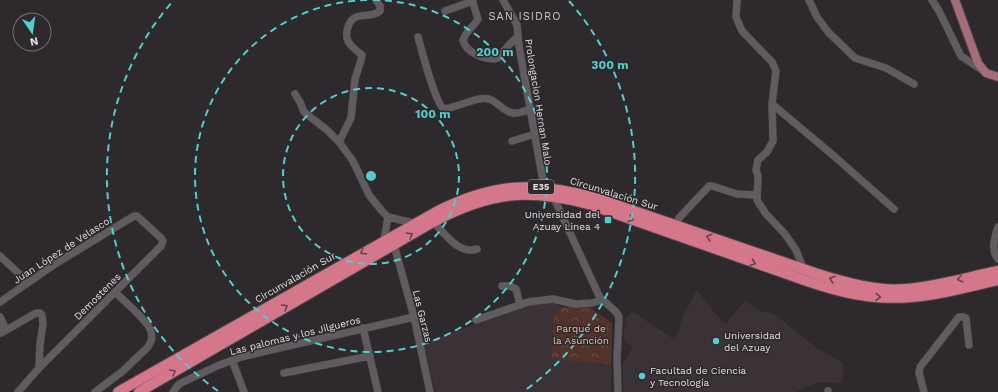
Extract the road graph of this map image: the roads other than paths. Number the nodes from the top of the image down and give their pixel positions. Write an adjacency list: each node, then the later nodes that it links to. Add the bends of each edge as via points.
1 (376, 0): 19 (street, via 380,11 376,14 356,16 347,29 351,46 362,54 355,79 351,118)
2 (503, 0): 9 (street, Prolongacion Hernan Malo, via 518,25)
3 (737, 0): 15 (street, via 736,17 742,31 772,62 776,71)
4 (809, 0): 13 (street, via 816,17 855,58 886,68)
5 (932, 0): 11 (street, via 961,56)
6 (955, 0): 11 (main road, via 978,63)
7 (473, 1): 8 (street); 9 (street, via 478,19 466,32 463,40 466,48 491,60 498,58)
8 (445, 11)
9 (518, 36): 16 (street, Prolongacion Hernan Malo)
10 (418, 37): 16 (street, via 436,95 444,109 489,99 512,114)
11 (986, 73): 12 (main road)
12 (998, 77)
13 (914, 84)
14 (295, 94): 19 (street, via 304,112)
15 (772, 104): 22 (street, via 773,141 767,152 758,160); 23 (street)
16 (530, 109): 17 (street, Prolongacion Hernan Malo)
17 (535, 134): 18 (street); 20 (street, Prolongacion Hernan Malo)
18 (512, 141)
19 (338, 142): 25 (street, via 353,161 369,194)
20 (544, 187): 27 (highway, Circunvalación Sur / E35, via 506,188 480,193 457,201); 28 (highway, Circunvalación Sur / E35, via 596,198)
21 (553, 196): 26 (highway, Circunvalación Sur / E35, via 500,196 467,206); 37 (highway, Circunvalación Sur / E35, one-way to 37, via 588,204 824,287 860,295 911,297); 41 (street)
22 (757, 196): 28 (street, via 709,186); 35 (street, via 766,214 796,250)
23 (894, 209)
24 (134, 216): 38 (street, Juan López de Velasco); 40 (street, Demostenes, via 161,238 161,246)
25 (388, 217): 27 (street); 30 (street)
26 (434, 222): 31 (highway, Circunvalación Sur / E35, one-way to 26); 32 (street, via 454,244 473,251)
27 (413, 224): 30 (highway, Circunvalación Sur / E35)
28 (675, 225): 35 (highway, Circunvalación Sur / E35, one-way to 28)
29 (998, 227): 34 (street, via 994,244 994,252)
30 (384, 240): 56 (highway, Circunvalación Sur / E35, one-way to 56)
31 (394, 245): 45 (street, Las Garzas); 57 (highway, Circunvalación Sur / E35, one-way to 31)
32 (477, 249)
33 (0, 256): 38 (street)
34 (998, 259)
35 (804, 270): 36 (highway, Circunvalación Sur / E35, one-way to 35, via 947,282 890,289 855,285)
36 (998, 271)
37 (998, 280)
38 (28, 282): 42 (street, Juan López de Velasco)
39 (502, 286): 43 (street, via 516,289)
40 (115, 292): 52 (street, Demostenes); 55 (street, via 149,326 151,342 123,371)
41 (601, 300): 43 (street, via 575,304 553,299); 62 (street, via 619,317)
42 (0, 302)
43 (520, 305): 46 (street)
44 (0, 317): 48 (street, via 4,325)
45 (414, 317): 47 (street, Las palomas y los Jilgueros); 61 (street, Las Garzas)
46 (476, 320)
47 (363, 328): 50 (street); 51 (street, Las palomas y los Jilgueros)
48 (1, 333): 52 (street, via 40,313 43,324)
49 (969, 345): 63 (street, via 966,318 959,318 920,367)
50 (370, 356): 53 (street); 60 (street)
51 (232, 360): 58 (street, Las palomas y los Jilgueros, via 184,381); 59 (street)
52 (39, 368): 54 (street, Demostenes)
53 (284, 373)
54 (18, 392)
55 (95, 392)
56 (118, 392)
57 (139, 392)
58 (173, 392)
59 (244, 392)
60 (378, 392)
61 (430, 392)
62 (618, 392)
63 (924, 392)

